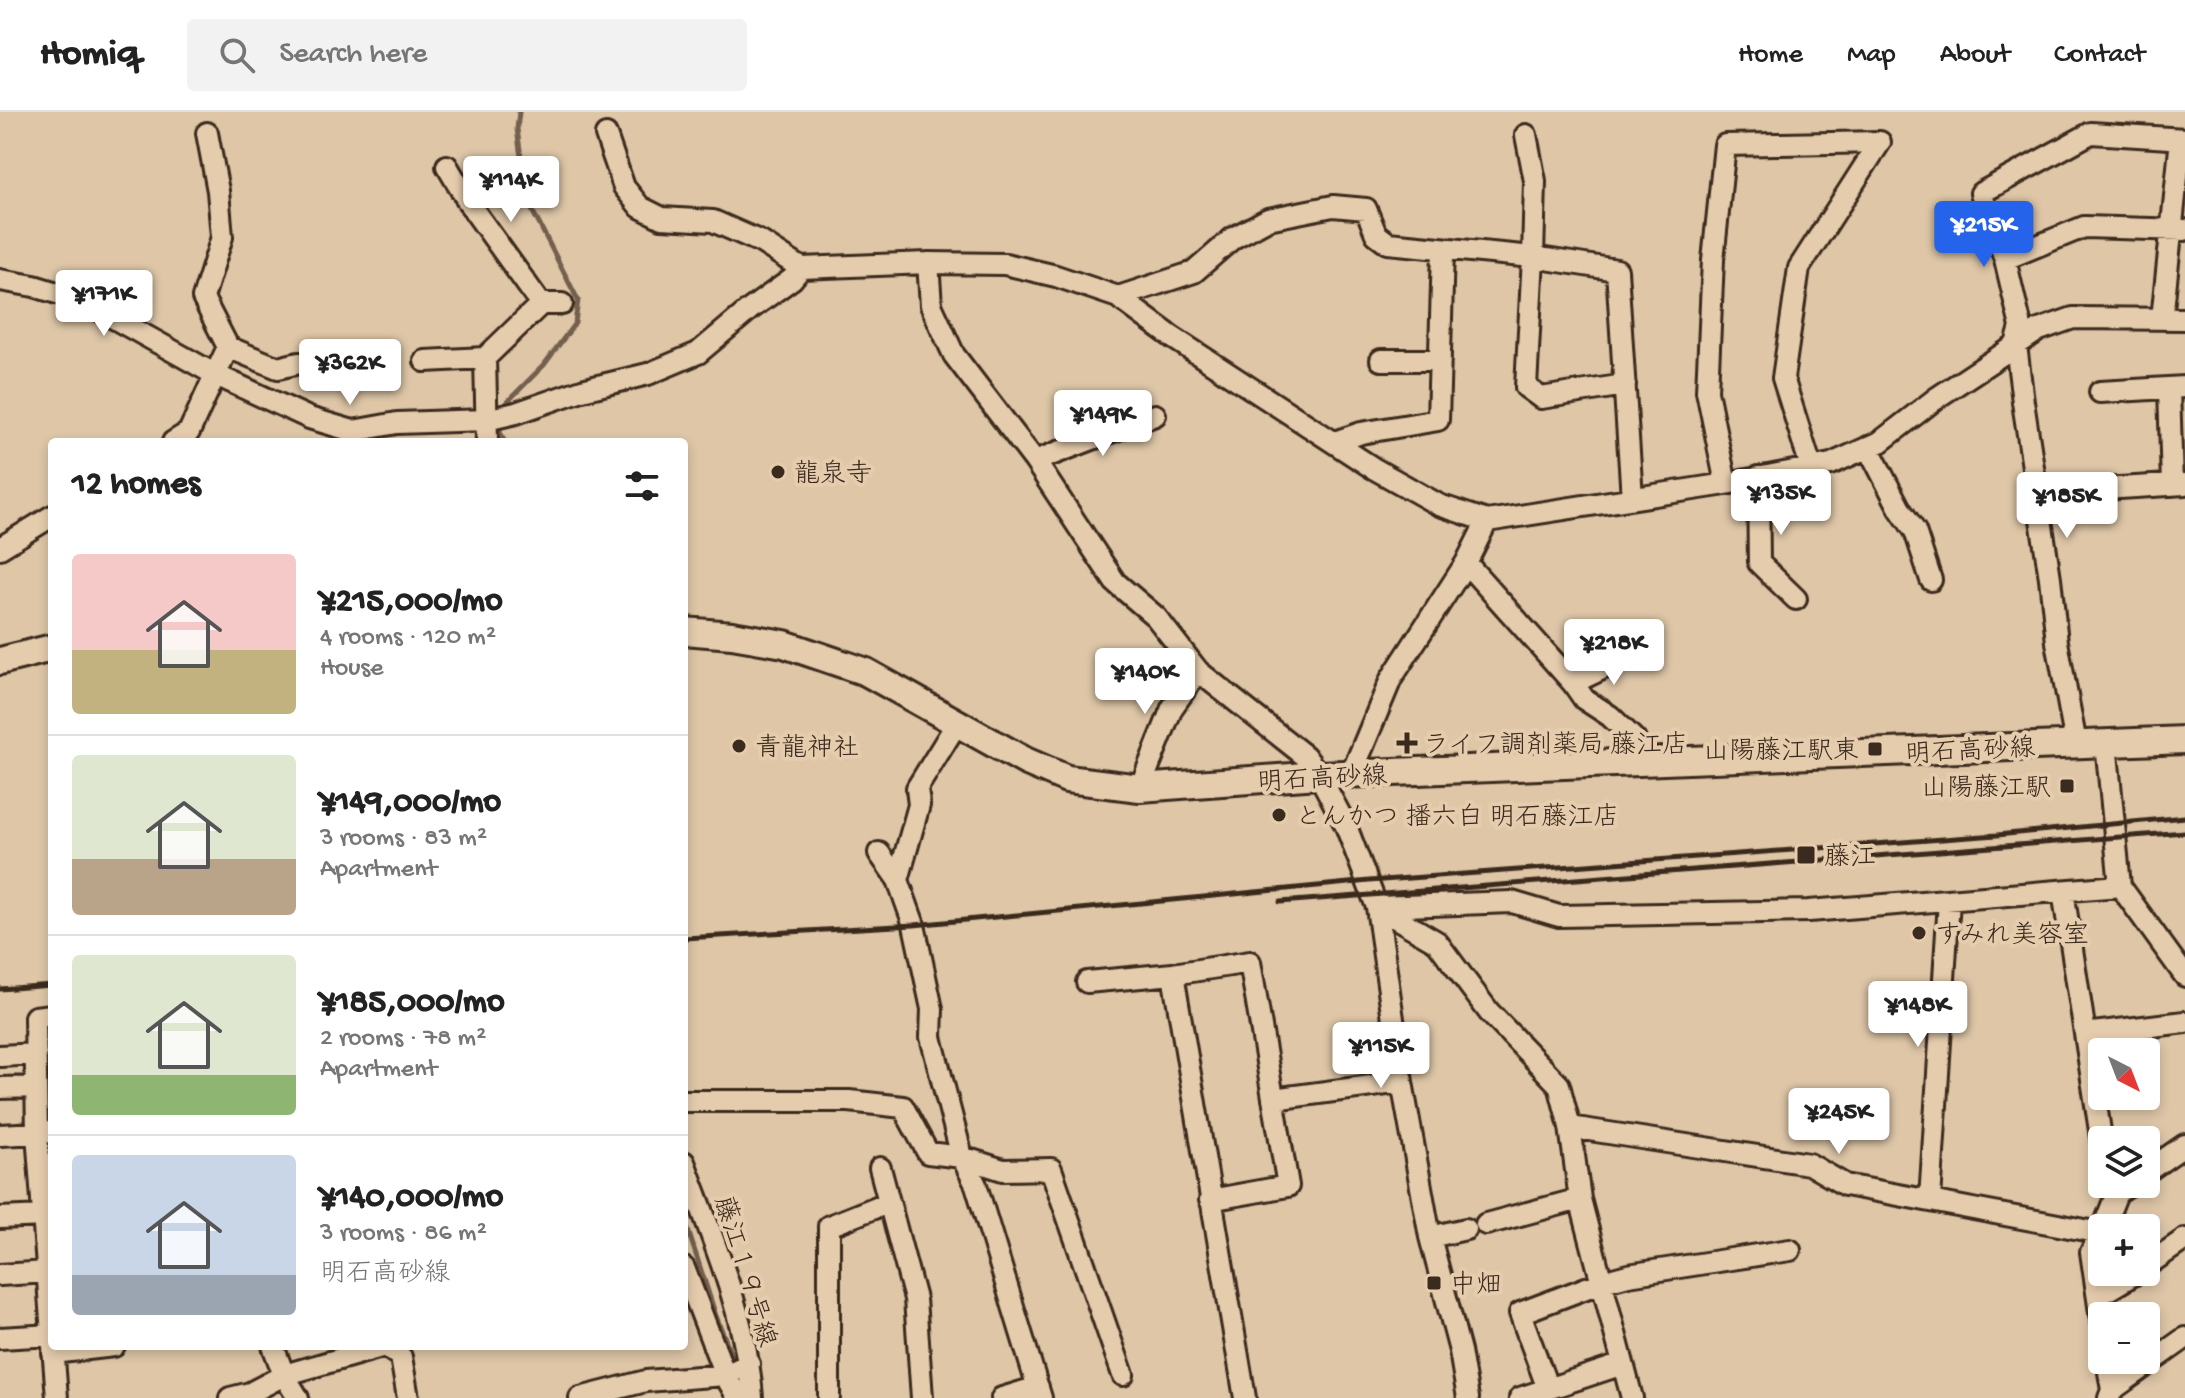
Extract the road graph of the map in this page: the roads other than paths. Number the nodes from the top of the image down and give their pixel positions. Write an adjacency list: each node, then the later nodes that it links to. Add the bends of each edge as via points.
1 (207, 133): 17 (street, via 222,237 203,298)
2 (606, 135): 11 (street, via 624,187 640,207 662,218 713,221 761,242)
3 (1526, 135): 8 (street, via 1535,181)
4 (2183, 139): 6 (street); 9 (street, via 2091,133 1981,193)
5 (447, 166): 18 (street, via 470,205 552,304)
6 (2178, 230): 9 (street, via 2084,227); 14 (street)
7 (1443, 250): 8 (street); 13 (street, via 1388,243 1376,234 1366,209 1333,206 1268,219 1233,238 1194,272); 20 (street)
8 (1533, 257): 24 (street, via 1617,270); 24 (street, via 1526,387 1541,398)
9 (2005, 259): 16 (street, via 2021,327)
10 (928, 263): 11 (street); 13 (street, via 1005,264); 33 (street, via 931,305 954,355)
11 (801, 268): 28 (street, via 698,353 648,374)
12 (0, 280): 23 (street, via 83,301)
13 (1118, 297): 31 (street)
14 (2162, 319): 15 (street); 16 (street, via 2073,318)
15 (2185, 319)
16 (2016, 345): 32 (street); 55 (street)
17 (228, 347): 22 (street, via 278,368); 23 (street)
18 (485, 358): 21 (street); 28 (street)
19 (1381, 360): 20 (street)
20 (1440, 360): 31 (street, via 1438,420)
21 (425, 361)
22 (331, 365)
23 (216, 375): 28 (street, via 309,418 353,431 397,423); 29 (street, via 189,432)
24 (1625, 385): 39 (street)
25 (2177, 387): 26 (street); 37 (street)
26 (2100, 392)
27 (1155, 415): 33 (street)
28 (486, 420): 30 (street)
29 (179, 438)
30 (487, 438)
31 (1335, 442): 41 (street, via 1439,505)
32 (1868, 447): 34 (street); 44 (street, via 1915,531)
33 (1035, 461): 50 (street, via 1115,582 1156,617)
34 (1811, 467): 35 (street); 36 (street, via 1783,378 1799,268 1880,142 1725,145 1707,391)
35 (1758, 477): 36 (street); 45 (street, via 1759,563)
36 (1726, 484): 39 (street)
37 (2179, 484): 38 (street)
38 (2103, 489)
39 (1632, 498): 41 (street)
40 (48, 518): 42 (street)
41 (1487, 521): 43 (street)
42 (0, 548)
43 (1466, 563): 51 (street); 58 (street, via 1391,679)
44 (1931, 580)
45 (1796, 599)
46 (688, 631): 52 (main road, 明石高砂線, via 784,644 866,672)
47 (48, 649): 49 (main road)
48 (1635, 653): 51 (street)
49 (0, 661)
50 (1198, 671): 57 (street, via 1305,756); 59 (street, via 1172,708)
51 (1573, 683): 56 (street, via 1584,699 1635,740)
52 (957, 723): 59 (main road, 明石高砂線, via 1067,779); 61 (street, via 917,788 919,805)
53 (2185, 740): 54 (main road, 明石高砂線)
54 (2106, 743): 55 (main road, 明石高砂線); 62 (street)
55 (2076, 744): 56 (main road, 明石高砂線)
56 (1642, 763): 58 (main road, 明石高砂線)
57 (1319, 775): 58 (main road, 明石高砂線); 59 (main road, 明石高砂線); 65 (street, via 1346,826)
58 (1351, 775)
59 (1140, 788)
60 (879, 853): 61 (street)
61 (898, 880): 84 (street, via 914,925 932,1009 931,1037)
62 (2120, 886): 63 (street); 67 (street)
63 (2063, 891): 64 (street); 71 (street)
64 (1949, 900): 65 (street, via 1809,911 1559,916 1512,902); 90 (street)
65 (1377, 907): 74 (street); 80 (street, via 1437,942 1489,1012 1559,1085)
66 (1173, 974): 68 (street); 77 (street, via 1250,962); 89 (street)
67 (2185, 976)
68 (1087, 982)
69 (48, 1015): 73 (street, via 35,1017)
70 (2185, 1022): 71 (street)
71 (2085, 1034): 79 (street)
72 (0, 1056): 73 (street)
73 (41, 1060): 75 (street)
74 (1402, 1082): 77 (street); 95 (street)
75 (36, 1087): 76 (street); 81 (street)
76 (0, 1088)
77 (1273, 1099): 89 (street, via 1288,1186)
78 (688, 1101): 84 (street, via 849,1101 903,1107 928,1153)
79 (2099, 1126)
80 (1570, 1127): 88 (street); 90 (street, via 1809,1164 1845,1185)
81 (45, 1132): 82 (street); 92 (street)
82 (0, 1135)
83 (2185, 1145): 85 (street)
84 (962, 1157): 120 (street, via 1003,1170 1051,1169); 122 (street, via 976,1185)
85 (2160, 1162)
86 (880, 1168): 91 (street)
87 (688, 1173): 115 (street, 藤江１９号線)
88 (1580, 1199): 95 (street); 102 (street)
89 (1210, 1200): 134 (street)
90 (1930, 1200): 94 (street)
91 (889, 1202): 131 (street, via 829,1226); 132 (street, via 915,1299)
92 (44, 1216): 93 (street); 99 (street)
93 (0, 1218)
94 (2088, 1229)
95 (1430, 1237): 135 (street)
96 (2185, 1239): 98 (street)
97 (1790, 1250): 102 (street)
98 (2160, 1256)
99 (48, 1272): 100 (street)
100 (0, 1275)
101 (688, 1278): 119 (street)
102 (1602, 1282): 116 (street); 121 (street, via 1520,1313)
103 (2096, 1286): 105 (street)
104 (2115, 1286): 105 (street)
105 (2098, 1296): 106 (street)
106 (2099, 1302)
107 (0, 1338): 109 (street)
108 (2185, 1338): 123 (street)
109 (48, 1342)
110 (52, 1350): 124 (street)
111 (275, 1350): 118 (street)
112 (355, 1350): 114 (street)
113 (391, 1350): 127 (street, via 401,1357)
114 (325, 1354): 118 (street)
115 (749, 1364): 119 (street); 130 (street, 藤江１９号線)
116 (1623, 1364): 121 (street); 137 (street)
117 (2108, 1374): 123 (street)
118 (284, 1375): 125 (street); 126 (street)
119 (725, 1375): 128 (street, via 646,1381); 129 (street)
120 (1123, 1375)
121 (1548, 1389): 136 (street)
122 (1039, 1393): 133 (street)
123 (2110, 1394)
124 (52, 1398)
125 (230, 1398)
126 (298, 1398)
127 (408, 1398)
128 (580, 1398)
129 (738, 1398)
130 (752, 1398)
131 (829, 1398)
132 (922, 1398)
133 (1002, 1398)
134 (1245, 1398)
135 (1468, 1398)
136 (1520, 1398)
137 (1632, 1398)

